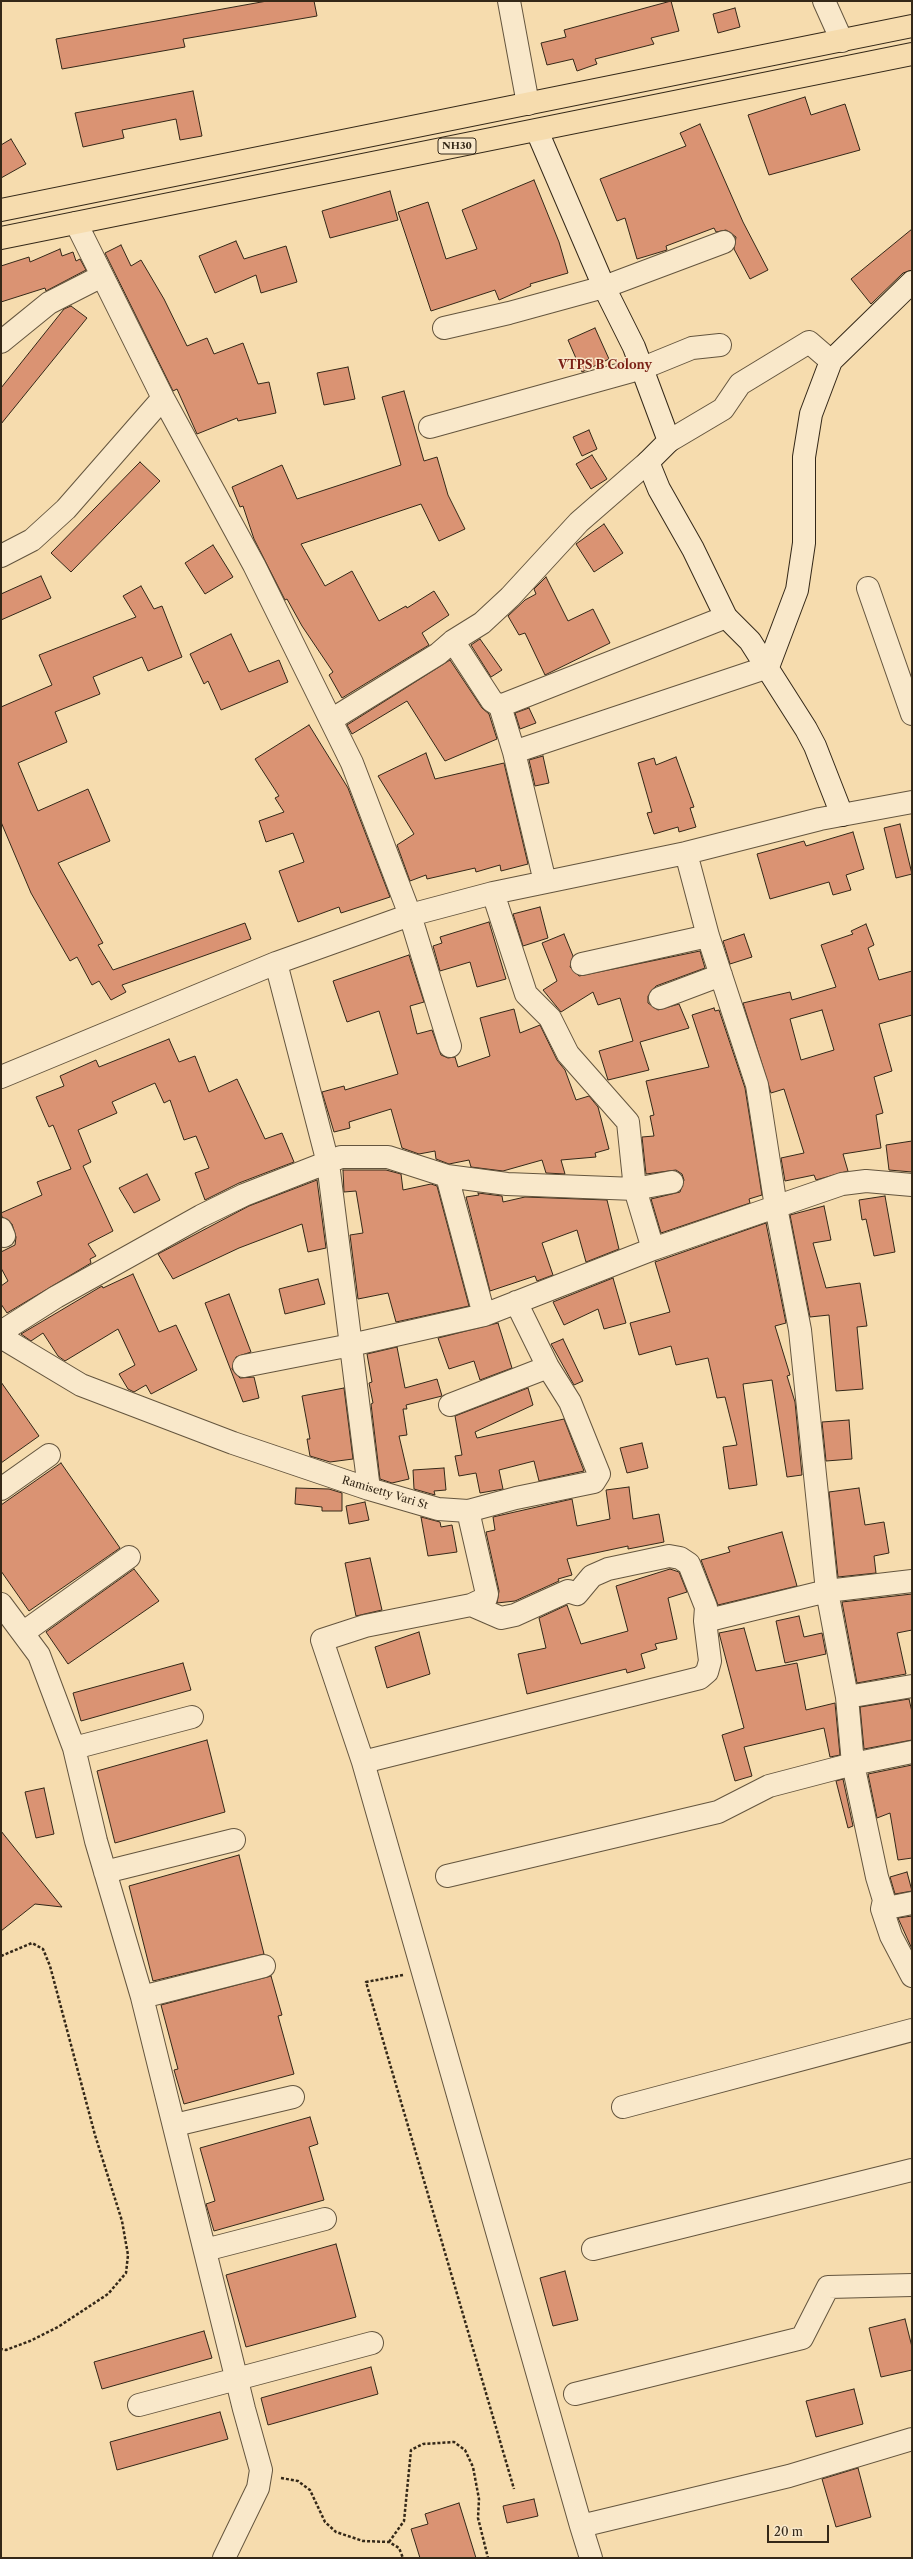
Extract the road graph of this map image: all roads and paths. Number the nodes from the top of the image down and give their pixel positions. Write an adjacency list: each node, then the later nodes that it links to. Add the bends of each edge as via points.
1 (509, 1): 6 (street)
2 (824, 1): 4 (street)
3 (912, 26): 4 (highway, NH30)
4 (842, 41): 6 (highway, NH30)
5 (911, 58): 7 (highway, NH30)
6 (528, 104): 8 (highway, NH30)
7 (537, 131): 9 (highway, NH30); 14 (street)
8 (1, 210)
9 (76, 223): 10 (highway, NH30); 12 (street)
10 (1, 238)
11 (724, 242): 14 (street)
12 (102, 276): 16 (street, via 48,303); 20 (street)
13 (912, 282): 18 (street)
14 (604, 287): 15 (street); 19 (street)
15 (444, 328)
16 (1, 342)
17 (720, 345): 19 (street, via 692,348)
18 (831, 360): 22 (street, via 809,342 740,384 723,409); 28 (street, via 811,414 804,457 804,544 797,590)
19 (643, 368): 21 (street); 22 (street)
20 (164, 398): 24 (street, via 66,509 32,540); 31 (street, via 254,565)
21 (430, 427)
22 (668, 440): 23 (street)
23 (648, 462): 26 (street, via 659,489 693,549); 27 (street, via 579,522 510,597 482,623)
24 (1, 556)
25 (868, 588): 30 (street)
26 (726, 616): 28 (street, via 750,641); 29 (street)
27 (453, 641): 29 (street, via 492,701); 31 (street, via 438,654)
28 (768, 668): 32 (street); 34 (street, via 816,746)
29 (500, 706): 32 (street)
30 (912, 714)
31 (331, 720): 38 (street, via 352,763)
32 (514, 752): 36 (street)
33 (912, 802): 34 (street)
34 (842, 815): 35 (street)
35 (686, 853): 36 (street); 39 (street)
36 (545, 882): 37 (street)
37 (493, 893): 38 (street); 50 (street, via 526,994 550,1018 568,1054 628,1122)
38 (410, 915): 40 (street); 44 (street)
39 (708, 936): 41 (street); 42 (street)
40 (276, 963): 45 (street); 46 (street)
41 (582, 964)
42 (721, 975): 43 (street); 51 (street, via 757,1086)
43 (660, 998)
44 (450, 1046)
45 (1, 1077)
46 (328, 1163): 47 (street, via 341,1157 388,1157); 55 (street, via 244,1195 201,1216 56,1297); 57 (street)
47 (447, 1176): 50 (street, via 530,1186); 54 (street)
48 (672, 1182): 50 (street)
49 (912, 1185): 51 (street, via 866,1181 842,1184)
50 (635, 1189): 52 (street)
51 (776, 1207): 52 (street); 67 (street, via 800,1330)
52 (653, 1249): 53 (street)
53 (516, 1302): 54 (street); 59 (street, Ramisetty Vari St)
54 (484, 1315): 57 (street)
55 (1, 1332)
56 (1, 1337): 63 (street, Ramisetty Vari St, via 81,1385 234,1443)
57 (351, 1345): 58 (street); 63 (street)
58 (244, 1366)
59 (548, 1367): 60 (street); 64 (street, Ramisetty Vari St, via 570,1402 598,1468 597,1478 594,1482)
60 (450, 1405)
61 (49, 1455): 62 (street)
62 (1, 1489)
63 (369, 1489): 64 (street, Ramisetty Vari St, via 438,1509)
64 (468, 1511): 69 (street, via 487,1594 486,1598)
65 (129, 1557): 71 (street)
66 (912, 1581): 67 (street)
67 (827, 1591): 70 (street); 73 (street)
68 (1, 1604): 71 (street)
69 (471, 1605): 70 (street, via 501,1618 515,1615 568,1591 577,1594 592,1576 608,1569 669,1556 680,1558 689,1564 706,1607); 77 (street, via 365,1626 322,1640)
70 (705, 1621): 77 (street, via 710,1661 708,1672 700,1678)
71 (24, 1632): 75 (street, via 39,1655)
72 (912, 1686): 73 (street)
73 (847, 1698): 78 (street)
74 (192, 1717): 75 (street)
75 (74, 1748): 80 (street)
76 (912, 1752): 78 (street)
77 (363, 1762): 86 (street)
78 (853, 1764): 81 (street, via 769,1786 718,1812); 83 (street, via 884,1900)
79 (234, 1840): 80 (street)
80 (105, 1872): 88 (street)
81 (447, 1876)
82 (912, 1903): 83 (street)
83 (882, 1909): 87 (street, via 891,1936)
84 (1, 1956): 99 (path, via 32,1943 43,1949 122,2221 128,2255 126,2272 108,2294 51,2330 12,2348)
85 (264, 1966): 88 (street)
86 (424, 1972): 105 (path, via 366,1982); 106 (street)
87 (912, 1976)
88 (142, 1997): 92 (street)
89 (912, 2030): 91 (street)
90 (293, 2097): 92 (street)
91 (623, 2107)
92 (175, 2125): 96 (street)
93 (912, 2170): 95 (street)
94 (325, 2219): 96 (street)
95 (593, 2249)
96 (205, 2250): 100 (street)
97 (912, 2285): 101 (street, via 828,2287 802,2338)
98 (372, 2343): 100 (street)
99 (1, 2350)
100 (236, 2379): 102 (street); 104 (street)
101 (575, 2394)
102 (139, 2405)
103 (912, 2439): 106 (street, via 789,2476)
104 (261, 2470): 107 (path, via 272,2478 298,2481 310,2490 325,2522 336,2532 363,2541); 108 (street, via 258,2488)
105 (514, 2489)
106 (581, 2526): 111 (street)
107 (389, 2542): 109 (path, via 399,2548); 110 (path, via 404,2521 411,2450 423,2444 454,2442 465,2450 473,2467 478,2518)
108 (224, 2558)
109 (403, 2558)
110 (488, 2558)
111 (590, 2558)

